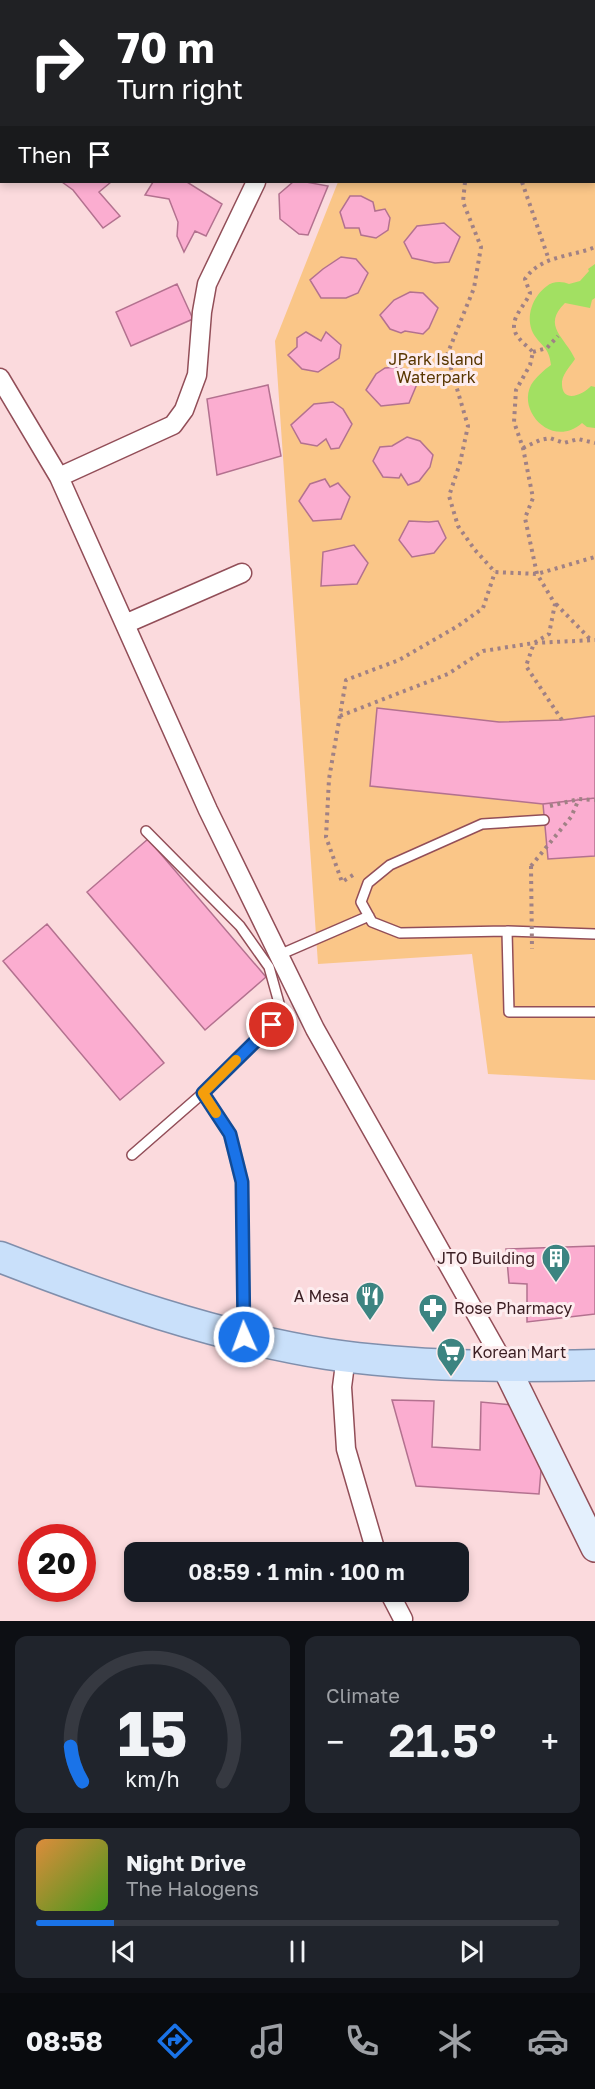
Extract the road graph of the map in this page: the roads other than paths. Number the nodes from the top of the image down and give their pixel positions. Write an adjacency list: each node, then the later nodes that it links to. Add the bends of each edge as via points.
1 (256, 183): 3 (street, via 207,284 197,375 184,410 173,425)
2 (0, 378): 3 (street)
3 (59, 477): 5 (street)
4 (242, 573): 5 (street)
5 (125, 624): 11 (street, via 208,810)
6 (544, 820): 8 (lane, via 483,824 390,865 368,883 361,902)
7 (146, 831): 13 (lane, via 240,926 269,967 279,1003 272,1025)
8 (369, 916): 9 (lane, via 372,922 400,933); 11 (lane)
9 (507, 931): 10 (lane); 12 (lane, via 509,1012)
10 (595, 934)
11 (279, 955): 19 (street, via 315,1029)
12 (595, 1012)
13 (203, 1093): 14 (lane); 16 (lane, via 230,1134 242,1182)
14 (132, 1155)
15 (0, 1257): 16 (main road, via 99,1295)
16 (244, 1337): 17 (main road)
17 (345, 1356): 19 (main road); 20 (street, via 342,1387 346,1449)
18 (595, 1365): 19 (main road)
19 (506, 1367): 21 (street)
20 (373, 1542)
21 (595, 1548)
22 (394, 1602): 23 (street)
23 (403, 1619)

